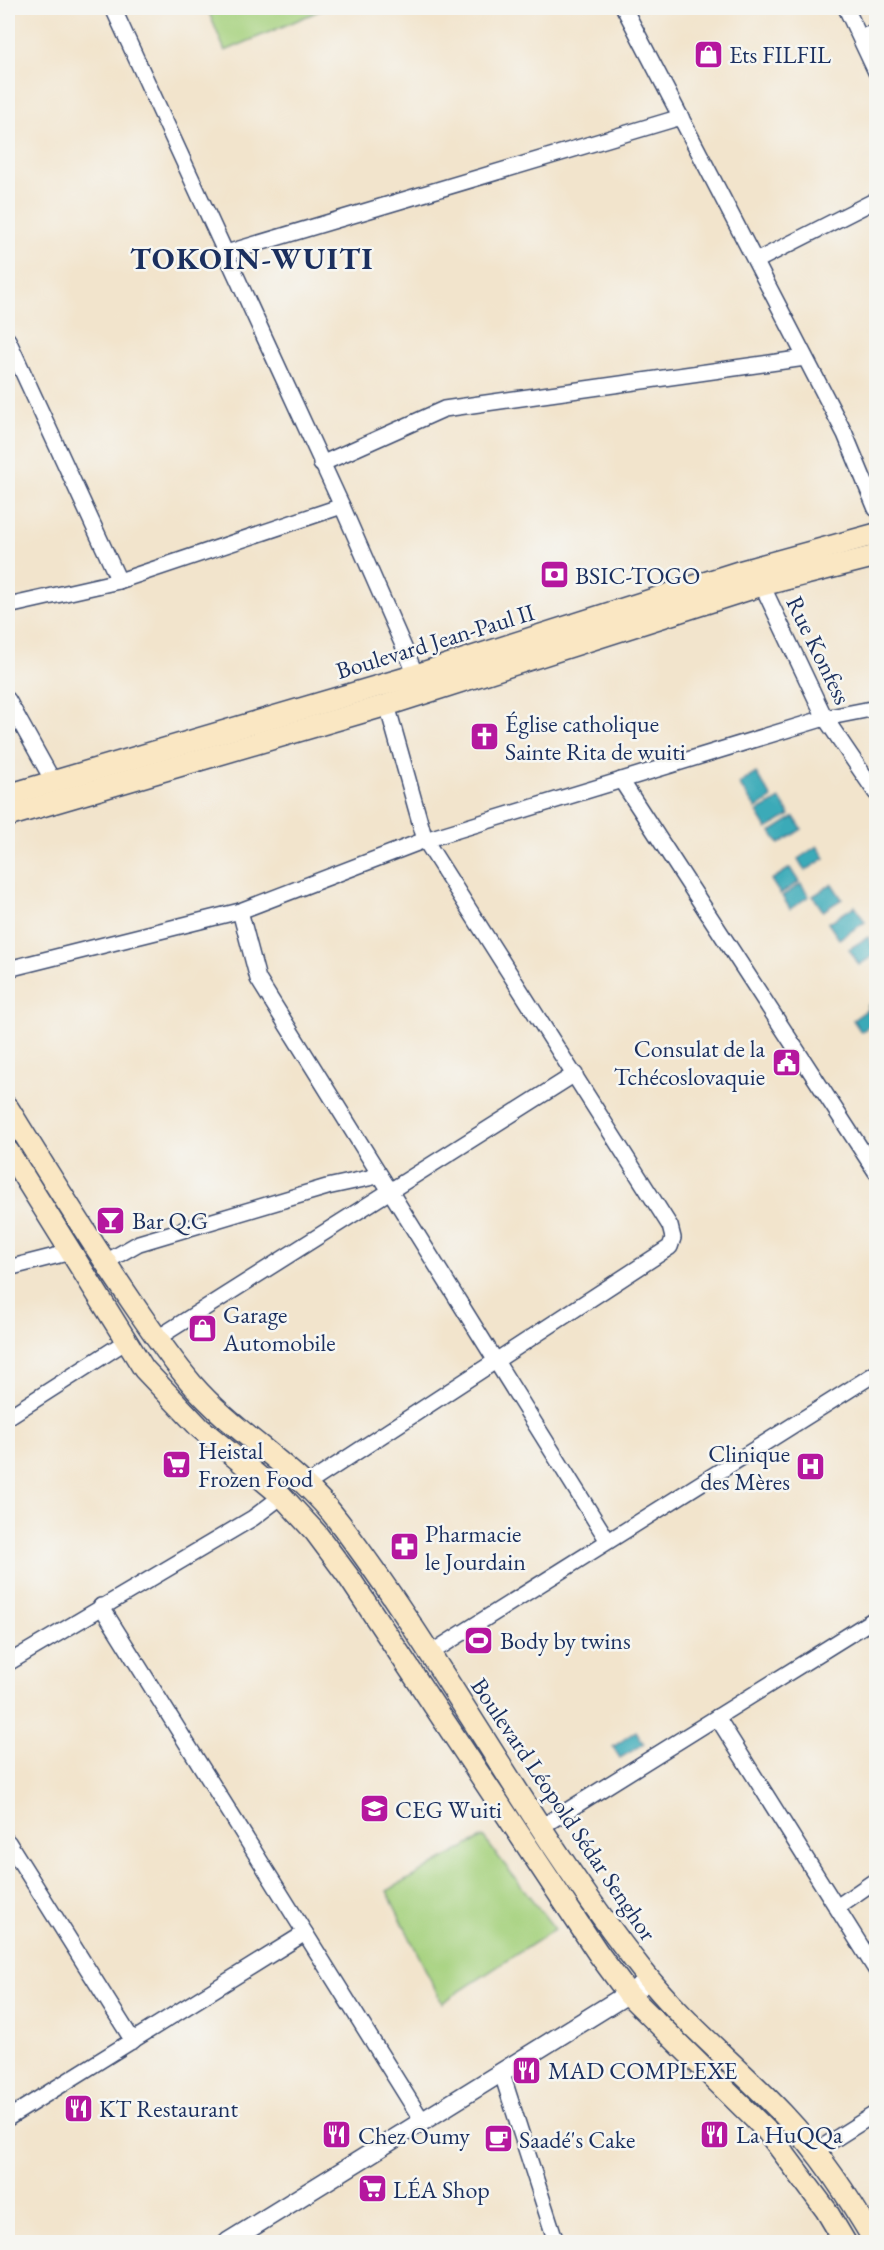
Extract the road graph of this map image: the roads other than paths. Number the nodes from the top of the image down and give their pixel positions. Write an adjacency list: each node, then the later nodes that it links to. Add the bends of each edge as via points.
1 (113, 8): 9 (street)
2 (624, 8): 7 (street)
3 (846, 8): 5 (street)
4 (876, 33): 5 (street)
5 (860, 36): 6 (street)
6 (876, 72)
7 (681, 117): 9 (street); 10 (street)
8 (876, 200): 10 (street)
9 (226, 253): 13 (street)
10 (756, 261): 12 (street)
11 (8, 340): 18 (street)
12 (805, 358): 13 (street, via 444,409); 15 (street, via 845,434)
13 (321, 464): 14 (street)
14 (342, 506): 18 (street); 21 (street)
15 (876, 509)
16 (876, 534): 21 (main road, Boulevard Jean-Paul II, via 742,571)
17 (876, 556): 19 (main road, Boulevard Jean-Paul II)
18 (119, 581): 20 (street)
19 (762, 585): 23 (main road, Boulevard Jean-Paul II); 25 (street, Rue Konfess)
20 (8, 606)
21 (416, 675): 27 (main road, Boulevard Jean-Paul II)
22 (8, 700): 27 (street)
23 (387, 705): 30 (main road, Boulevard Jean-Paul II); 31 (street)
24 (876, 708): 25 (street)
25 (825, 718): 26 (street); 28 (street, Rue Konfess)
26 (621, 780): 31 (street); 37 (street)
27 (53, 782): 29 (main road, Boulevard Jean-Paul II)
28 (876, 793)
29 (8, 795)
30 (8, 816)
31 (425, 840): 32 (street); 34 (street)
32 (240, 911): 33 (street); 38 (street, via 258,979)
33 (8, 969)
34 (575, 1074): 39 (street); 45 (street, via 670,1226 673,1238 669,1247)
35 (8, 1108): 41 (main road, Boulevard Léopold Sédar Senghor)
36 (8, 1151): 40 (main road, Boulevard Léopold Sédar Senghor)
37 (876, 1172)
38 (378, 1176): 39 (street); 41 (street, via 327,1187 139,1243)
39 (388, 1192): 43 (street); 45 (street)
40 (71, 1252): 42 (street); 44 (main road, Boulevard Léopold Sédar Senghor)
41 (104, 1263): 43 (main road, Boulevard Léopold Sédar Senghor)
42 (8, 1268)
43 (156, 1339): 48 (main road, Boulevard Léopold Sédar Senghor, via 215,1407)
44 (125, 1342): 47 (street); 49 (main road, Boulevard Léopold Sédar Senghor, via 177,1406)
45 (494, 1361): 48 (street); 50 (street)
46 (875, 1376): 50 (street)
47 (8, 1417)
48 (306, 1485): 53 (main road, Boulevard Léopold Sédar Senghor, via 336,1518)
49 (282, 1497): 51 (street, via 253,1518); 63 (main road, Boulevard Léopold Sédar Senghor, via 316,1533 348,1576)
50 (608, 1541): 53 (street)
51 (101, 1606): 54 (street); 60 (street)
52 (876, 1618): 55 (street)
53 (429, 1654): 56 (main road, Boulevard Léopold Sédar Senghor)
54 (8, 1663)
55 (717, 1717): 56 (street); 59 (street)
56 (541, 1827): 62 (main road, Boulevard Léopold Sédar Senghor, via 586,1896)
57 (8, 1842): 64 (street)
58 (876, 1881): 59 (street)
59 (837, 1906): 61 (street)
60 (305, 1932): 64 (street); 68 (street)
61 (876, 1970)
62 (650, 1980): 63 (street); 69 (main road, Boulevard Léopold Sédar Senghor)
63 (629, 1995): 65 (street); 72 (main road, Boulevard Léopold Sédar Senghor, via 767,2131 826,2210)
64 (133, 2041): 67 (street)
65 (502, 2074): 68 (street); 71 (street)
66 (876, 2113): 69 (street)
67 (8, 2118)
68 (423, 2122): 70 (street)
69 (816, 2151): 73 (main road, Boulevard Léopold Sédar Senghor)
70 (228, 2242)
71 (556, 2242)
72 (844, 2242)
73 (875, 2242)

